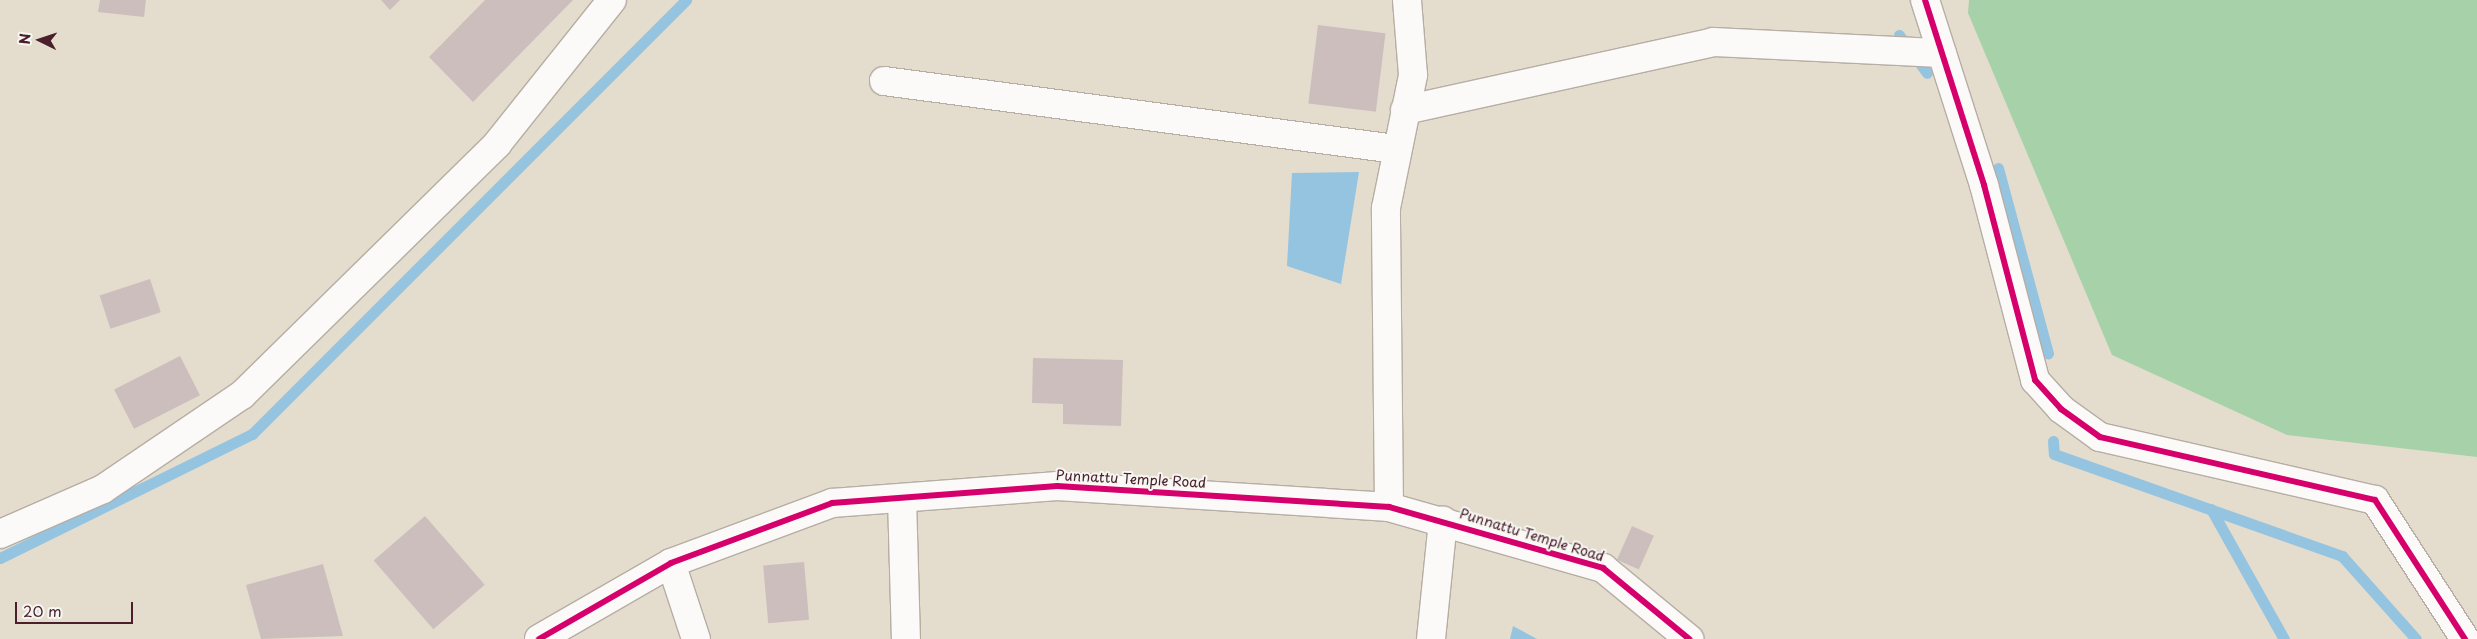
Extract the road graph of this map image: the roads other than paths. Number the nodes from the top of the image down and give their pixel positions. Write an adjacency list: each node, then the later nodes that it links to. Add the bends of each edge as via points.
1 (612, 0): 11 (street, via 497,144 242,395 103,489)
2 (1407, 0): 6 (street, via 1413,75)
3 (1925, 0): 4 (street)
4 (1942, 53): 6 (street, via 1712,42); 18 (street, via 1984,185 2035,380 2061,408 2100,437 2375,500)
5 (884, 81): 7 (street)
6 (1405, 110): 7 (street)
7 (1396, 149): 9 (street, via 1386,208)
8 (902, 498): 9 (street, Punnattu Temple Road, via 1057,486); 12 (street, Punnattu Temple Road, via 832,504); 15 (street)
9 (1389, 507): 10 (street, Punnattu Temple Road)
10 (1443, 521): 16 (street); 17 (street, Punnattu Temple Road, via 1604,568)
11 (0, 534)
12 (671, 563): 13 (street, Punnattu Temple Road); 14 (street)
13 (539, 639)
14 (696, 639)
15 (906, 639)
16 (1430, 639)
17 (1688, 639)
18 (2464, 639)

